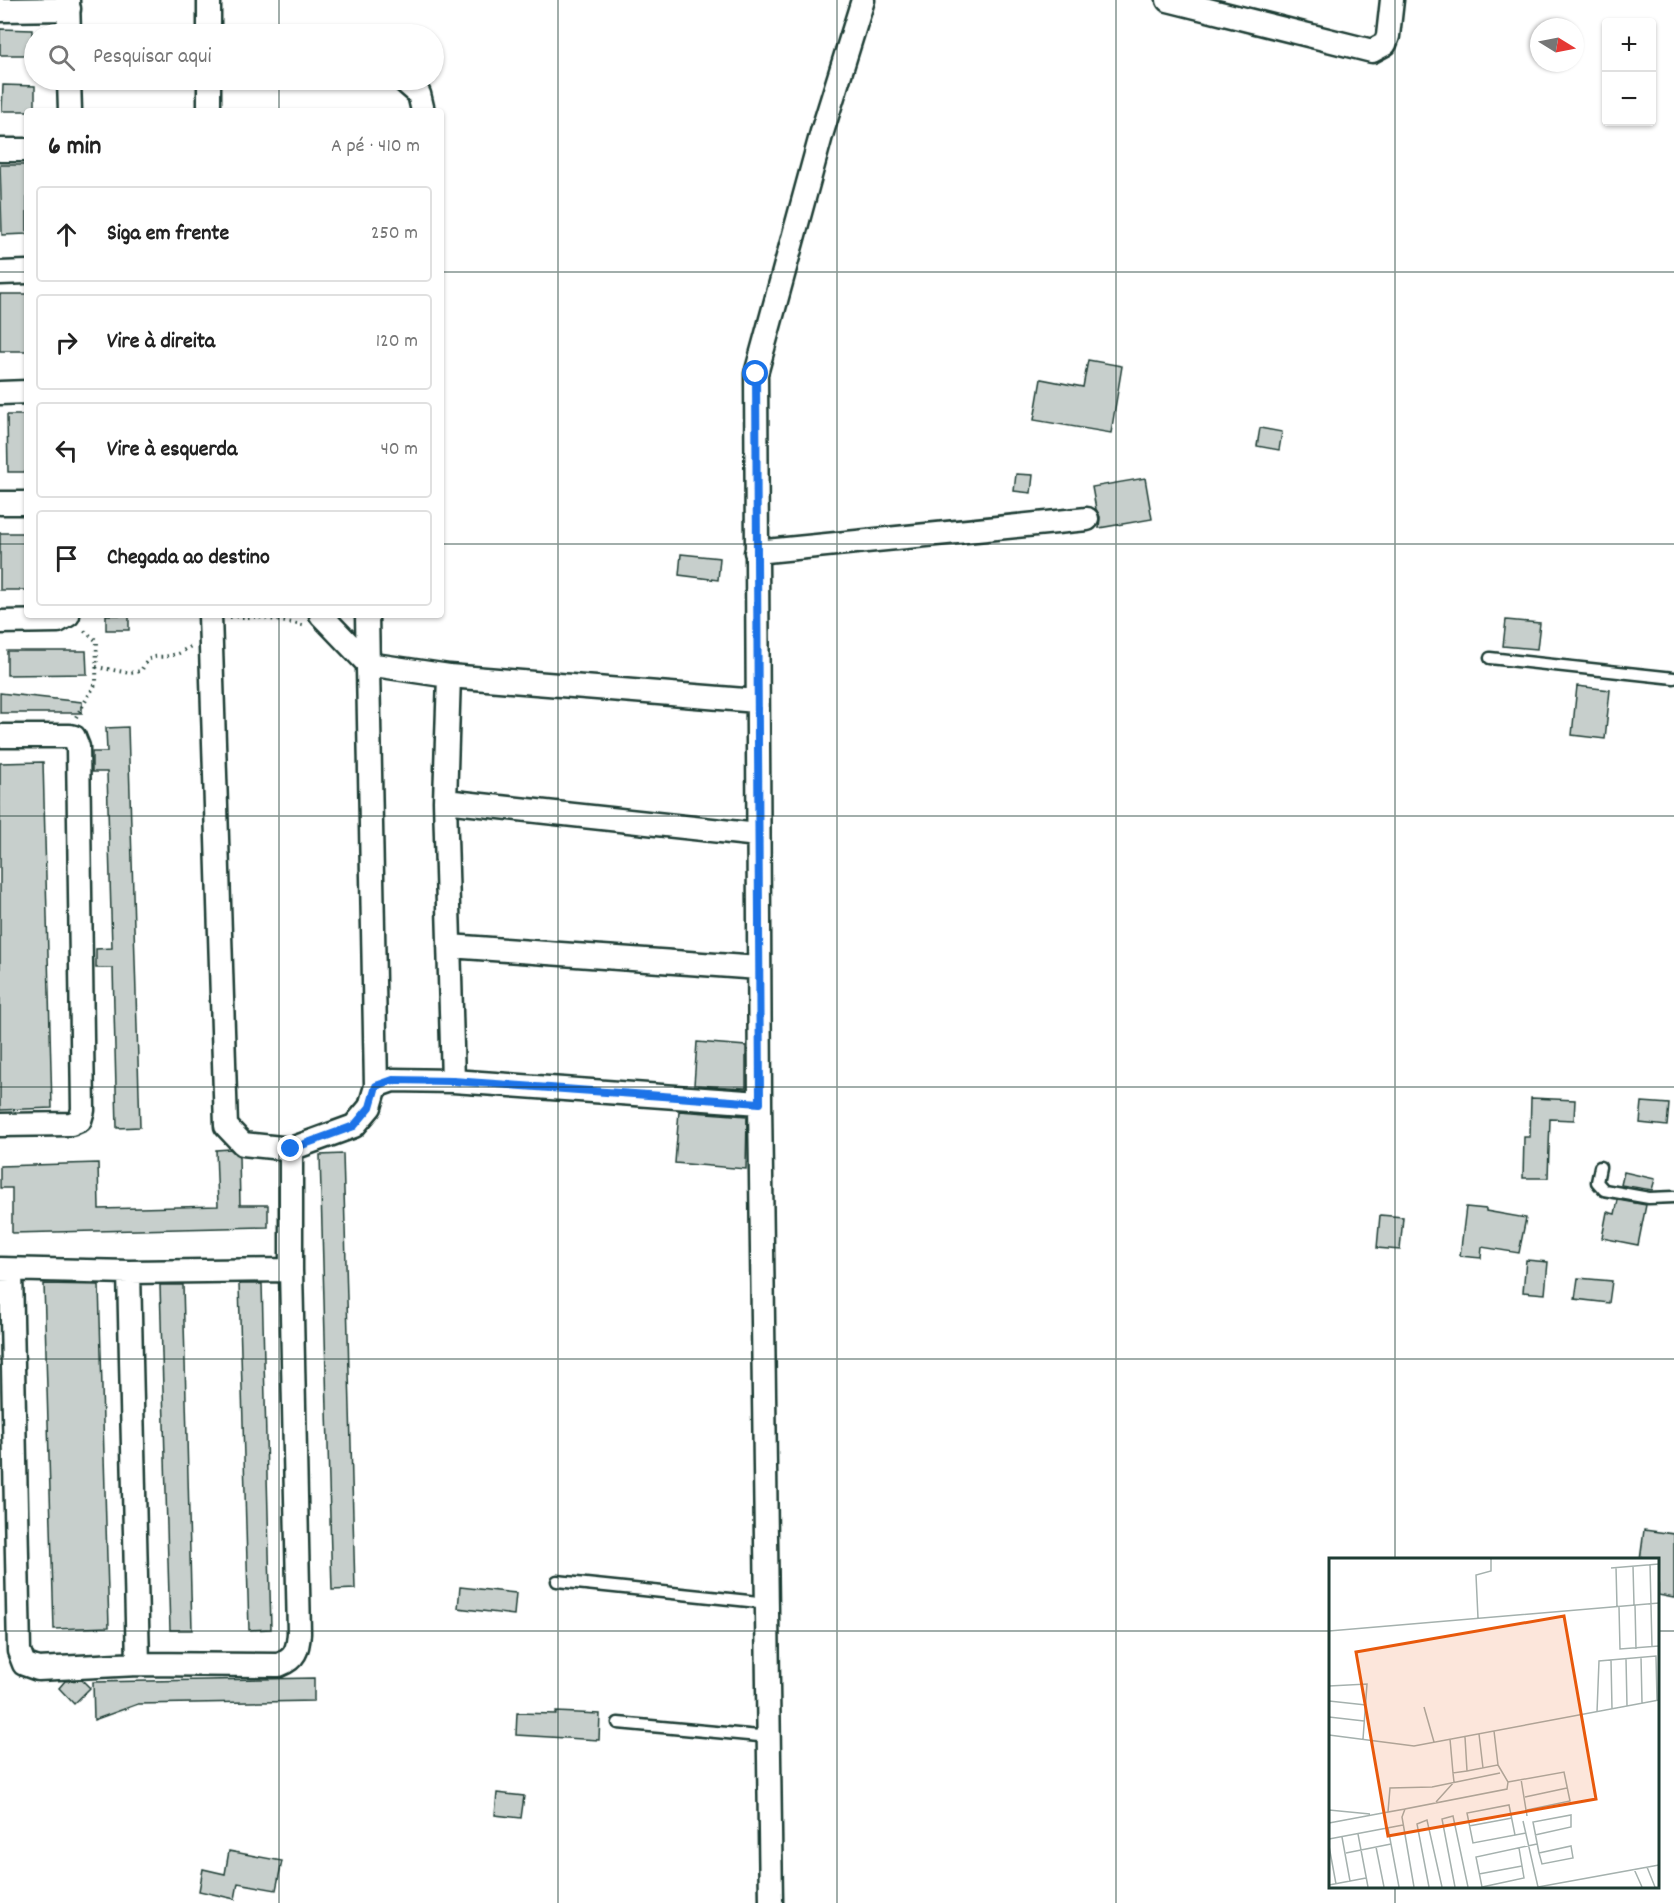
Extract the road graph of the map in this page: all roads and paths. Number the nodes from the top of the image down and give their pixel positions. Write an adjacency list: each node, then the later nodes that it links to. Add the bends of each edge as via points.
1 (209, 0): 8 (street)
2 (863, 0): 24 (street, via 822,132 756,374)
3 (1392, 0): 4 (street, via 1385,44 1372,51)
4 (1183, 2)
5 (69, 5): 6 (street); 7 (street)
6 (0, 10)
7 (69, 24)
8 (209, 24)
9 (69, 90): 12 (street)
10 (209, 90): 13 (street)
11 (414, 90): 14 (street)
12 (70, 108)
13 (209, 108)
14 (422, 108)
15 (0, 150): 16 (street)
16 (24, 150)
17 (24, 272): 18 (street)
18 (0, 273)
19 (24, 392): 20 (street)
20 (0, 393)
21 (0, 503): 22 (street)
22 (24, 503)
23 (1088, 519): 24 (street)
24 (756, 552): 35 (street)
25 (64, 618): 30 (street)
26 (70, 618): 36 (path, via 97,641 96,683)
27 (210, 618): 46 (street, via 226,1126 243,1144)
28 (324, 618): 32 (street)
29 (367, 618): 32 (street)
30 (0, 622)
31 (1490, 658): 34 (lane)
32 (368, 664): 33 (street); 43 (street)
33 (449, 676): 35 (street); 38 (street)
34 (1674, 678)
35 (757, 701): 39 (street)
36 (65, 735): 37 (street); 45 (street, via 74,737 78,747 82,1115 71,1124)
37 (0, 736)
38 (445, 801): 39 (street); 40 (street)
39 (758, 835): 41 (street)
40 (449, 946): 41 (street); 42 (street)
41 (759, 968): 44 (street)
42 (453, 1081): 43 (street, via 393,1080); 44 (street)
43 (376, 1086): 46 (street, via 370,1107 354,1126)
44 (760, 1103): 53 (street)
45 (0, 1125)
46 (291, 1149): 50 (street)
47 (1600, 1167): 48 (lane, via 1597,1182 1604,1190 1649,1198)
48 (1674, 1197)
49 (5, 1270): 51 (street); 54 (street, via 19,1651 29,1667 38,1669)
50 (291, 1270): 51 (street); 54 (street, via 299,1633 296,1654 279,1665)
51 (129, 1272): 54 (street)
52 (557, 1581): 53 (lane)
53 (768, 1603): 56 (street)
54 (138, 1664)
55 (618, 1723): 56 (lane)
56 (770, 1737): 57 (street)
57 (771, 1903)

